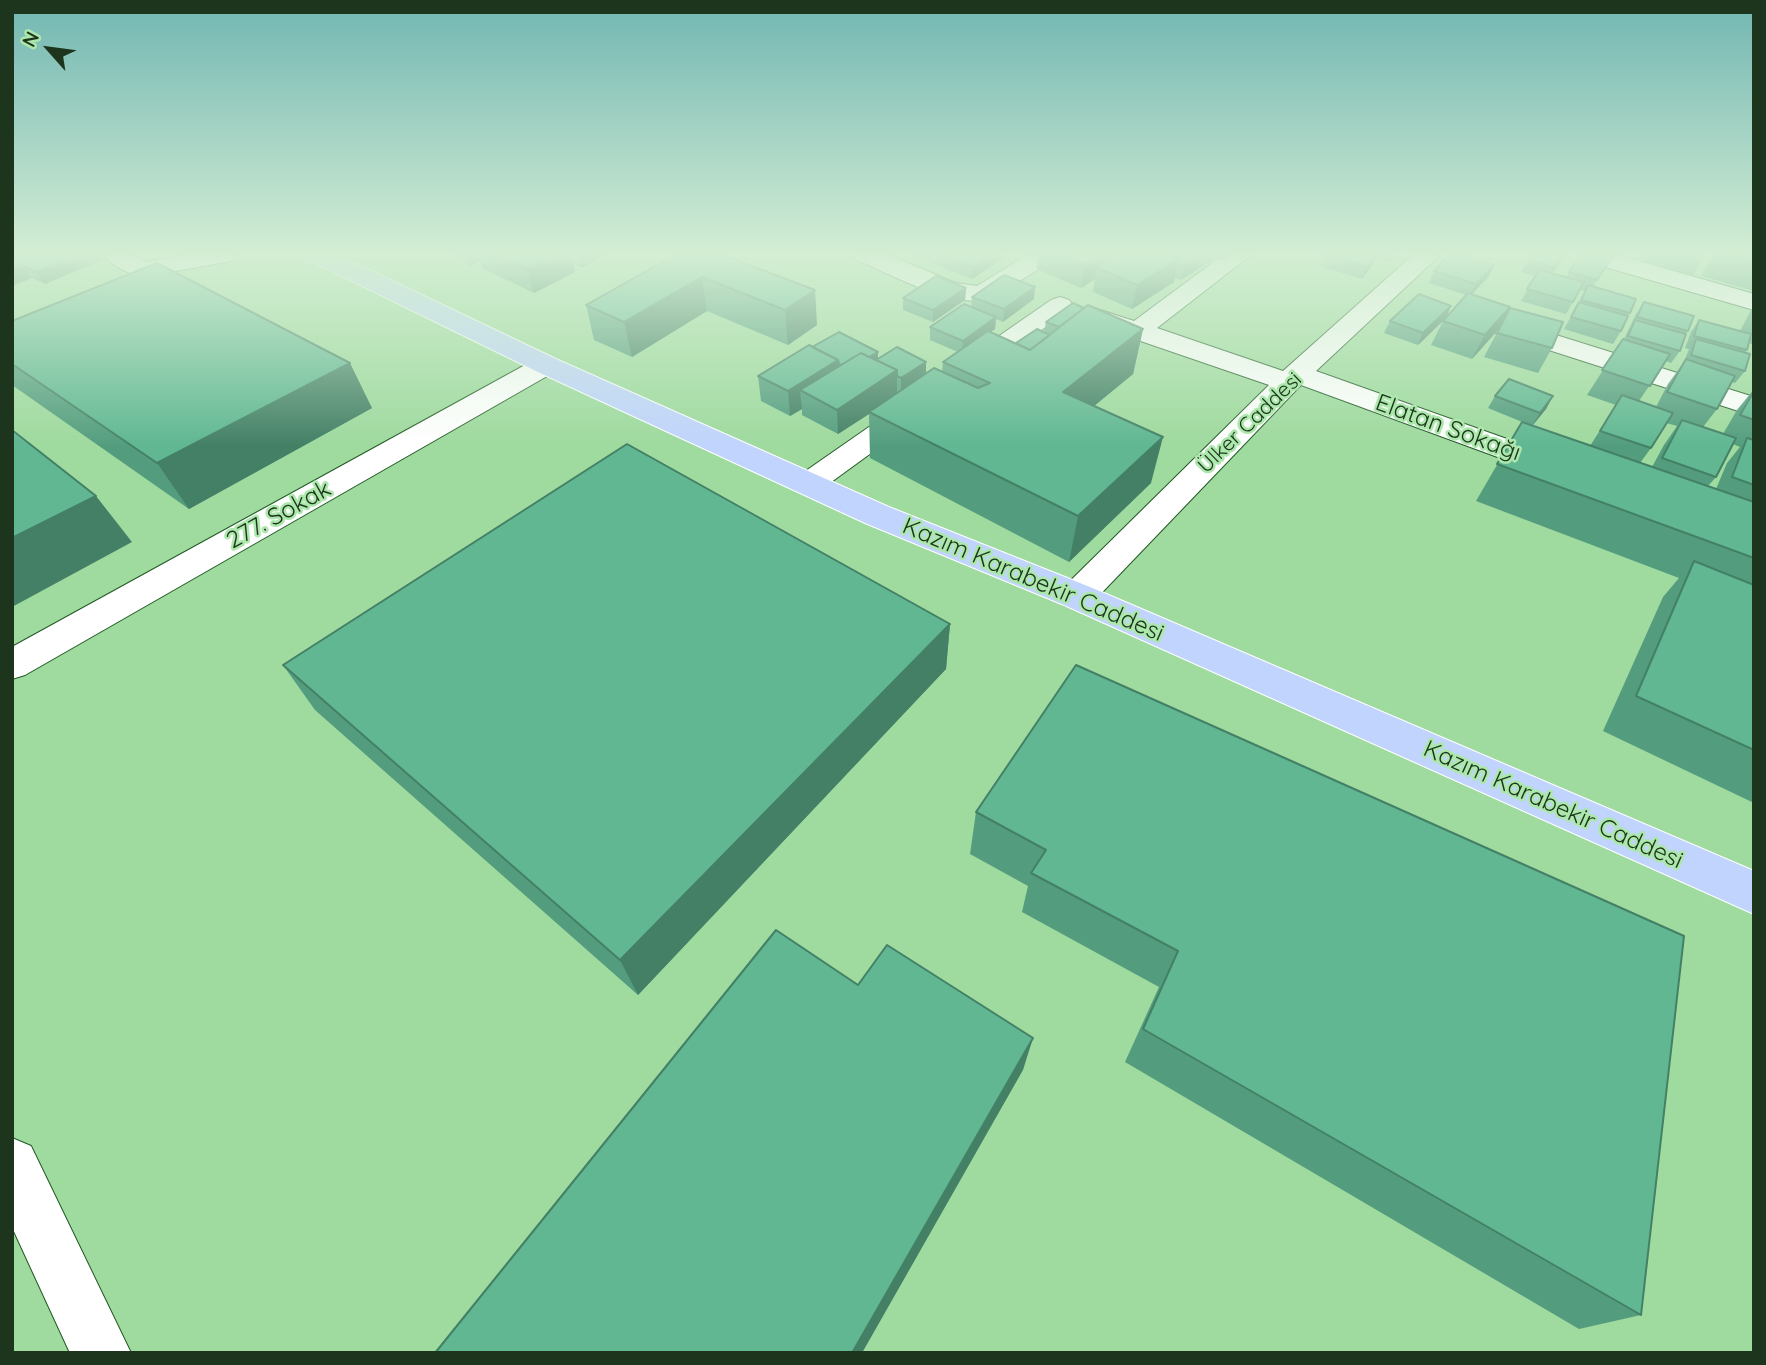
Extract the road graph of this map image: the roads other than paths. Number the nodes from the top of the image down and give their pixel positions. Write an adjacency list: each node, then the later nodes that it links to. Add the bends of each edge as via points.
1 (450, 319): 8 (main road, Kazım Karabekir Caddesi)
2 (1006, 319): 12 (street, via 934,394)
3 (1104, 319): 7 (street, Elatan Sokağı)
4 (1153, 319): 7 (street)
5 (1371, 319): 9 (street, Ülker Caddesi)
6 (1481, 319): 10 (street)
7 (1138, 330): 9 (street, Elatan Sokağı)
8 (546, 365): 12 (main road, Kazım Karabekir Caddesi); 14 (street, 277. Sokak)
9 (1294, 378): 11 (street, Elatan Sokağı); 13 (street, Ülker Caddesi)
10 (1754, 407)
11 (1585, 478)
12 (808, 484): 13 (main road, Kazım Karabekir Caddesi)
13 (1077, 596): 15 (main road, Kazım Karabekir Caddesi)
14 (12, 665)
15 (1754, 893)
16 (12, 1165): 17 (street)
17 (100, 1353)

